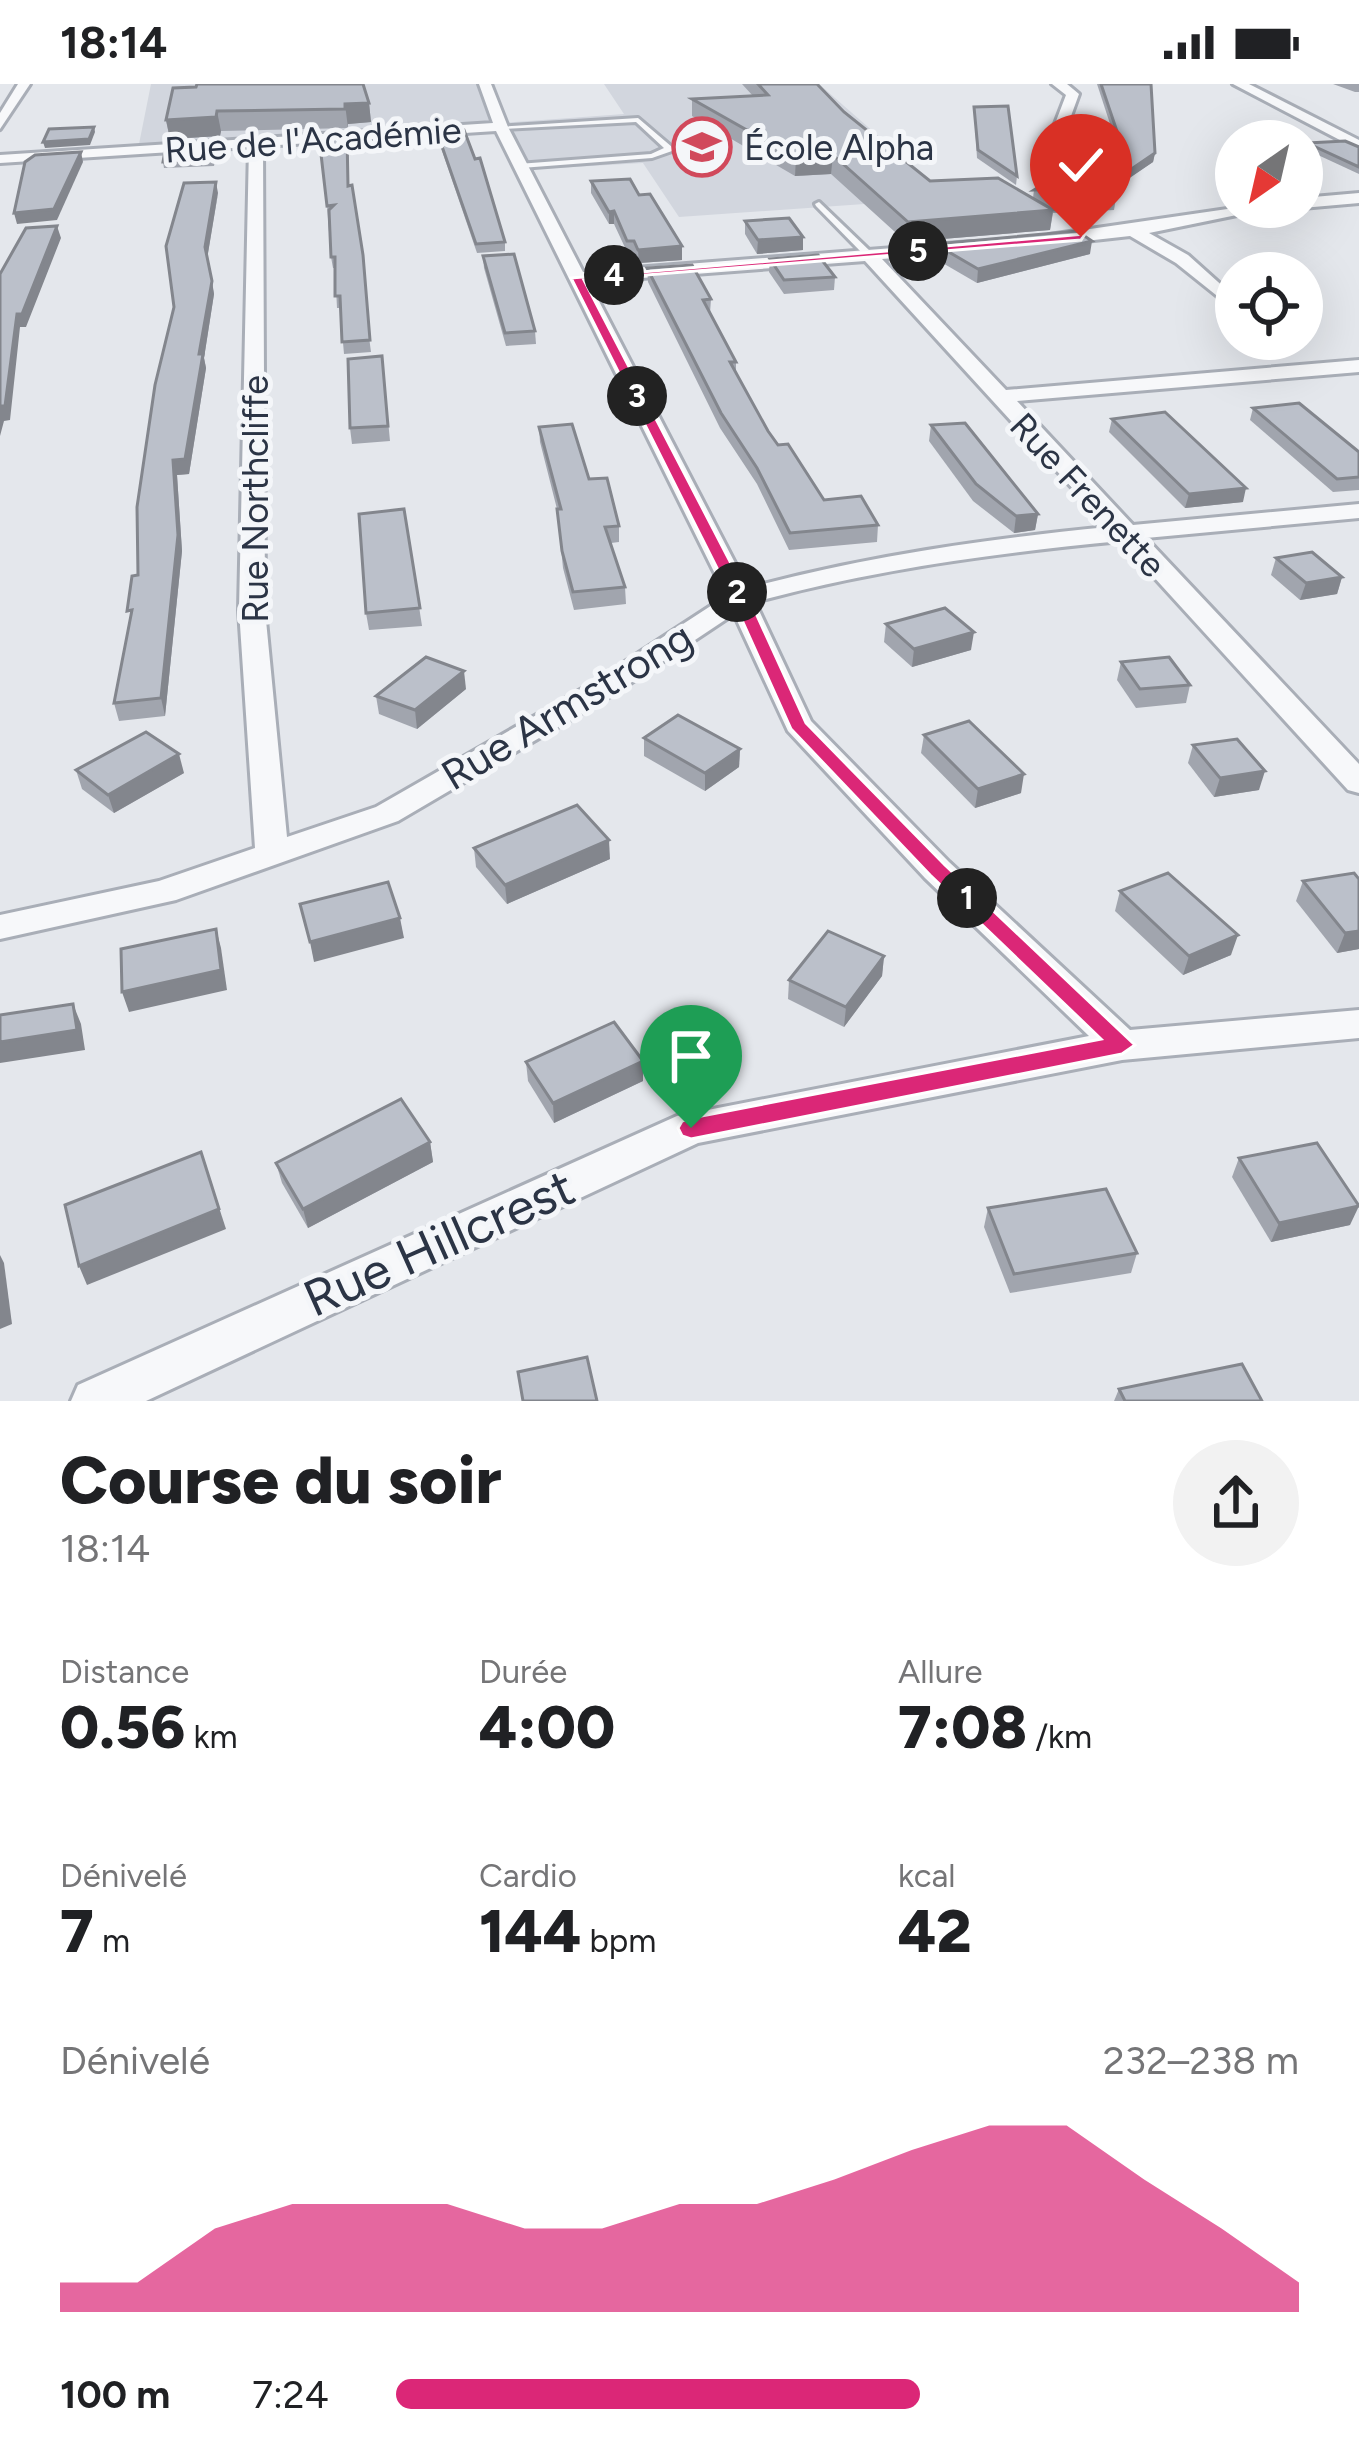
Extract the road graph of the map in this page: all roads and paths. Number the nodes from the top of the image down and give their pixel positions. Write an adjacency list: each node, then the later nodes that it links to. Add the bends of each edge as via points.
1 (24, 84): 5 (street)
2 (485, 84): 6 (street)
3 (1058, 84): 11 (street, via 1073,94)
4 (1239, 84): 8 (street)
5 (0, 125)
6 (501, 127): 7 (street, Rue de l'Académie); 10 (street); 10 (lane, Rue de l'Académie, via 626,118 647,123 669,149)
7 (256, 144): 9 (street, Rue de l'Académie); 28 (street, Rue Northcliffe, via 252,610)
8 (1359, 146)
9 (0, 159)
10 (521, 166): 20 (street)
11 (1045, 170)
12 (1359, 198): 13 (street)
13 (1323, 201)
14 (819, 204): 19 (lane, Rue Frenette)
15 (1215, 216): 16 (street)
16 (1133, 231): 17 (street); 21 (street)
17 (1020, 242)
18 (999, 244): 19 (street)
19 (868, 254): 20 (street); 23 (street, Rue Frenette)
20 (577, 278): 26 (street)
21 (1215, 289)
22 (1359, 366): 23 (street)
23 (996, 397): 25 (street, Rue Frenette)
24 (1359, 511): 25 (street, Rue Armstrong)
25 (1127, 536): 26 (street, Rue Armstrong, via 855,567); 27 (street, Rue Frenette)
26 (740, 598): 28 (street, Rue Armstrong, via 387,814); 31 (street, via 798,725)
27 (1359, 783)
28 (272, 854): 29 (street, Rue Armstrong, via 164,892)
29 (0, 927)
30 (1359, 1024): 31 (street, Rue Hillcrest)
31 (1122, 1045): 32 (street, Rue Hillcrest, via 691,1128)
32 (95, 1401)

